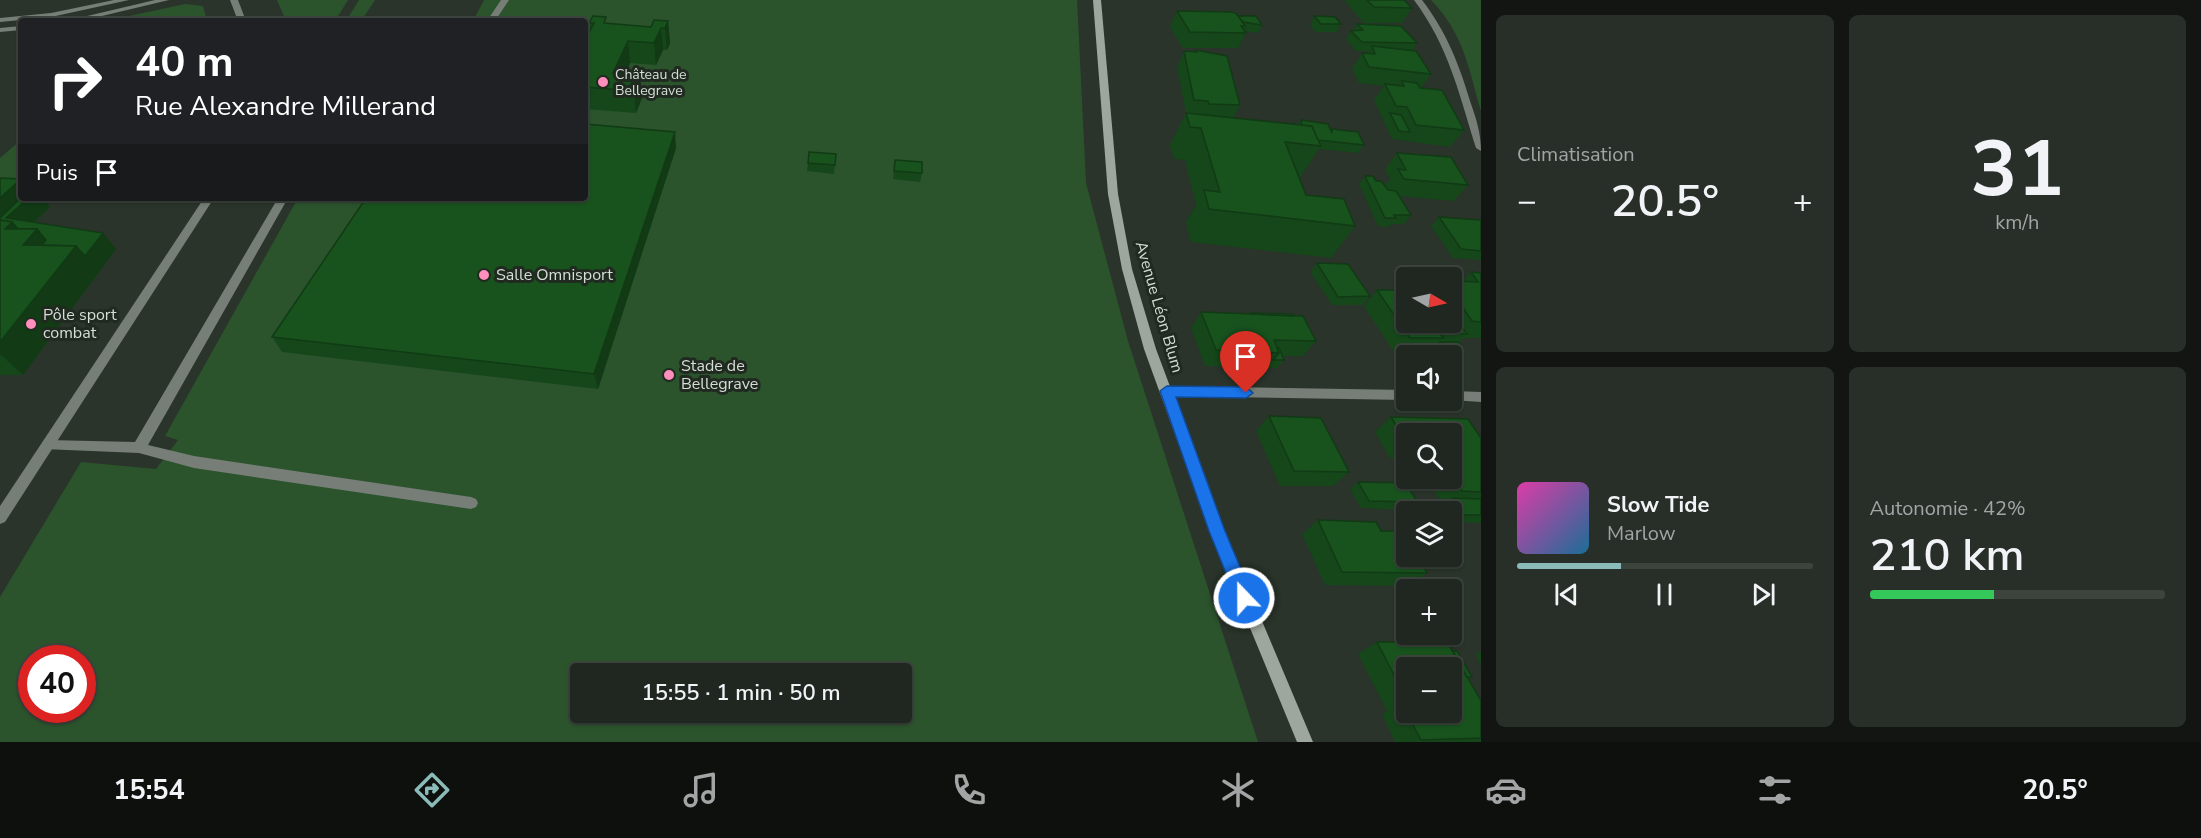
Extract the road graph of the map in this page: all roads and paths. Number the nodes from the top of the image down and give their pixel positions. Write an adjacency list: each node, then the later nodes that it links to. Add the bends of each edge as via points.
1 (124, 0): 8 (street)
2 (165, 0): 9 (street)
3 (234, 0): 10 (street)
4 (505, 0): 11 (street)
5 (1097, 0): 18 (street, Avenue Léon Blum, via 1113,194 1127,269 1150,349)
6 (1418, 0): 15 (street, via 1447,43)
7 (18, 18): 12 (street)
8 (20, 18)
9 (84, 18)
10 (241, 18)
11 (493, 18)
12 (0, 20)
13 (18, 28): 14 (street)
14 (0, 30)
15 (1481, 148)
16 (207, 201): 22 (street)
17 (281, 201): 23 (street)
18 (1167, 391): 19 (street); 26 (street, Avenue Léon Blum, via 1217,531)
19 (1396, 395)
20 (1462, 396): 21 (street)
21 (1481, 396)
22 (48, 445): 23 (street); 25 (street)
23 (139, 448): 24 (street, via 194,462)
24 (471, 503)
25 (0, 518)
26 (1305, 742)

